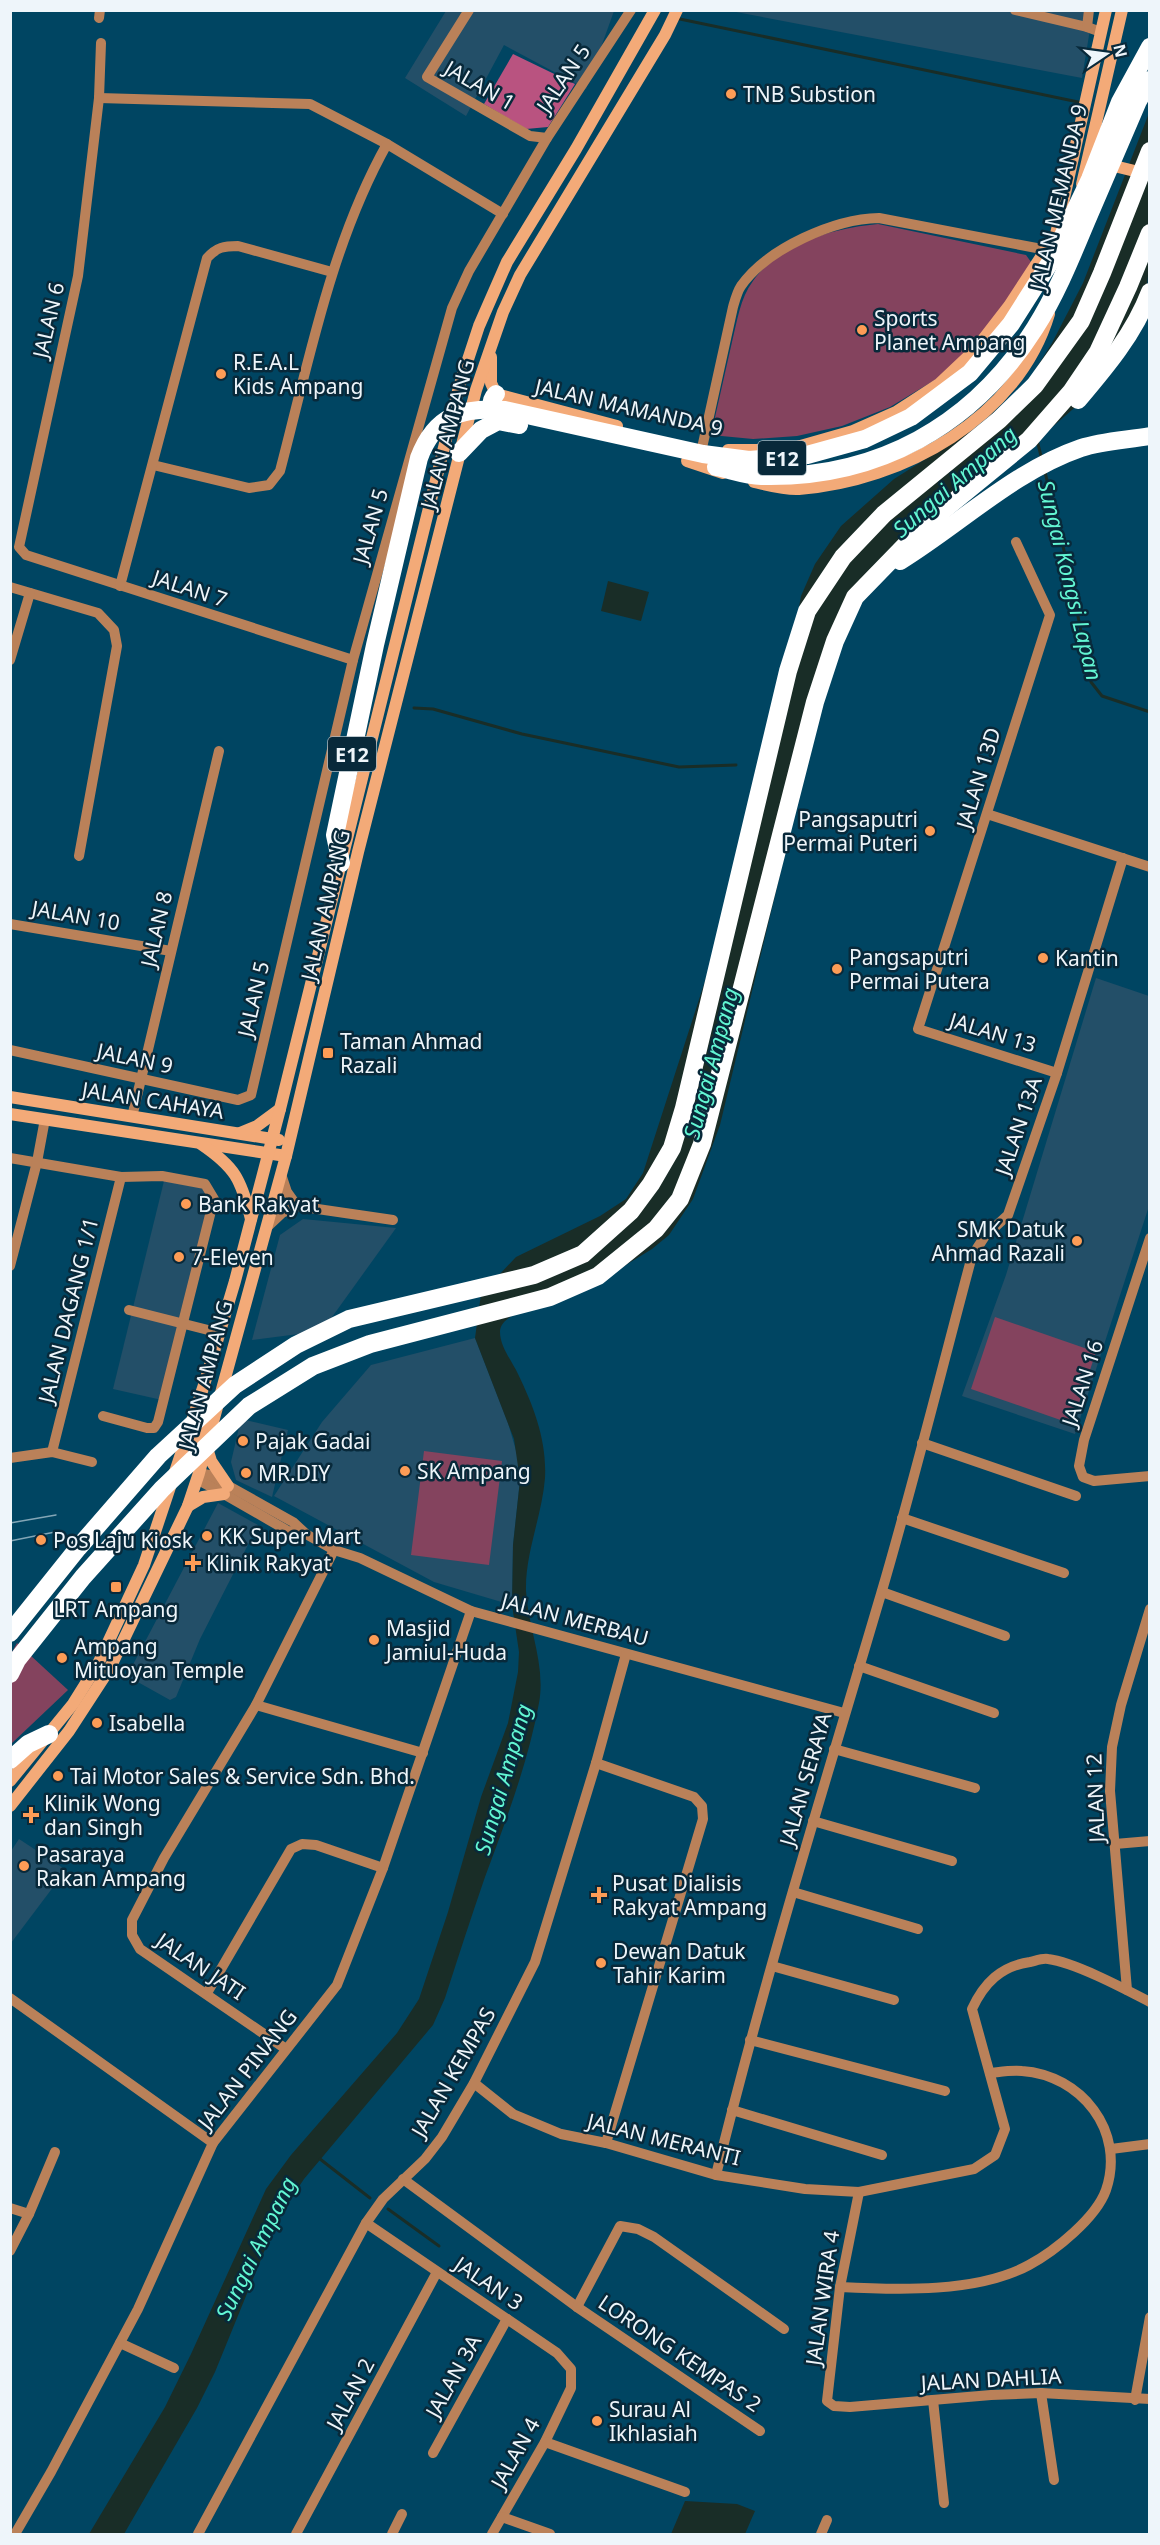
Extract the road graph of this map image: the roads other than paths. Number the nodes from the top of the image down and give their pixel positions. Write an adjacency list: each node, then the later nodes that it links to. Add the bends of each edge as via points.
1 (469, 10): 15 (street, JALAN 1, via 427,77 530,135)
2 (631, 10): 15 (street, JALAN 5)
3 (655, 10): 52 (main road, JALAN AMPANG, via 507,262 478,326 459,387)
4 (677, 10): 31 (main road, JALAN AMPANG, via 520,275)
5 (1014, 10): 9 (street)
6 (1089, 10): 9 (street)
7 (1106, 10): 10 (main road, JALAN MEMANDA 9)
8 (1122, 10): 19 (main road, JALAN MEMANDA 9)
9 (1087, 27): 10 (street)
10 (1101, 32): 18 (main road, JALAN MEMANDA 9)
11 (102, 43): 14 (street, JALAN 6)
12 (1149, 47): 52 (highway, E12, via 1120,102 1090,179 1051,261 1011,324 970,373 911,417 865,439 807,454 749,460 703,454 505,410 481,408 455,414 433,429 419,458 375,645 335,835)
13 (1149, 80): 38 (highway, E12, via 1058,286 1012,361 975,401 920,439 882,459 827,473 759,476)
14 (99, 98): 16 (street, via 310,104); 41 (street, JALAN 6, via 78,276)
15 (547, 138): 23 (street, JALAN 5)
16 (387, 144): 23 (street); 27 (street, via 367,179)
17 (1149, 151): 107 (highway, via 1081,321 1035,384 999,420 884,514 843,557 807,611 788,671 684,1108 672,1148 631,1211 583,1254 534,1275 349,1319 267,1362 235,1385 158,1456)
18 (1073, 154): 19 (main road); 26 (main road, JALAN MEMANDA 9, via 1056,234)
19 (1086, 158): 20 (main road); 22 (main road, JALAN MEMANDA 9)
20 (1120, 168): 21 (main road); 22 (main road, via 1102,174)
21 (1149, 174)
22 (1079, 197): 25 (main road, JALAN MEMANDA 9)
23 (503, 214): 47 (street, JALAN 5, via 452,308)
24 (1149, 233): 35 (highway, via 1098,352 1071,392)
25 (1073, 236): 26 (main road, via 1064,245); 30 (main road, JALAN MEMANDA 9)
26 (1047, 250): 29 (main road, JALAN MAMANDA 9); 36 (street, via 879,218 820,231 794,244 770,258 740,287)
27 (332, 272): 39 (street, via 280,471 269,485 249,488); 39 (street, via 238,246 214,250 207,258)
28 (1149, 292): 35 (highway, via 1116,354 1075,403)
29 (1009, 306): 30 (main road, via 1031,306 1040,315); 36 (main road, JALAN MAMANDA 9, via 975,350 939,384 896,412 853,431 797,447)
30 (1045, 330): 38 (main road, JALAN MEMANDA 9, via 1016,380 982,415 943,444 895,467 845,482 797,489 746,481)
31 (491, 347): 32 (main road); 37 (main road, JALAN AMPANG)
32 (496, 394): 33 (highway, via 491,403); 36 (main road, JALAN MAMANDA 9)
33 (498, 421): 37 (highway, via 481,430); 38 (highway, E12)
34 (1149, 436): 42 (highway, via 1083,448 1049,461)
35 (1029, 440): 42 (highway, via 924,526)
36 (702, 448)
37 (459, 453): 50 (main road, JALAN AMPANG)
38 (687, 461)
39 (153, 465): 43 (street)
40 (1016, 542): 49 (street, JALAN 13D, via 1050,615)
41 (19, 548): 43 (street, JALAN 7, via 26,555)
42 (880, 573): 113 (highway, via 855,597 835,641 815,702 702,1144 680,1199 656,1229 598,1276 550,1297 370,1344 313,1366 249,1406 162,1489 91,1568)
43 (120, 586): 47 (street, JALAN 7)
44 (10, 587): 45 (street)
45 (30, 593): 46 (street); 51 (street, via 98,613 114,630 117,646)
46 (10, 660)
47 (353, 660): 61 (street, JALAN 5)
48 (219, 751): 56 (street, JALAN 8)
49 (987, 814): 53 (street); 57 (street, JALAN 13D)
50 (358, 852): 52 (street); 69 (main road, JALAN AMPANG)
51 (79, 855)
52 (343, 855): 63 (main road, JALAN AMPANG)
53 (1123, 858): 54 (street); 59 (street, JALAN 13A)
54 (1149, 867)
55 (10, 924): 56 (street, JALAN 10)
56 (171, 951): 60 (street, JALAN 8)
57 (918, 1029): 59 (street, JALAN 13)
58 (10, 1050): 60 (street, JALAN 9)
59 (1057, 1073): 87 (street, JALAN 13A, via 1008,1215 985,1236 972,1256)
60 (141, 1079): 61 (street, JALAN 9, via 238,1100); 65 (street, JALAN 8)
61 (251, 1095)
62 (10, 1097): 65 (main road, JALAN CAHAYA)
63 (280, 1109): 67 (main road, via 257,1126); 68 (main road, JALAN AMPANG)
64 (10, 1114): 66 (main road, JALAN CAHAYA)
65 (132, 1117): 67 (main road, JALAN CAHAYA)
66 (45, 1119): 70 (main road, JALAN CAHAYA); 74 (street)
67 (239, 1133): 68 (main road, JALAN CAHAYA)
68 (273, 1139): 69 (main road, JALAN CAHAYA); 71 (main road, JALAN AMPANG)
69 (289, 1142): 72 (main road, JALAN AMPANG)
70 (199, 1143): 71 (main road, JALAN CAHAYA); 78 (main road, via 231,1167 246,1197)
71 (269, 1153): 72 (main road, JALAN CAHAYA); 78 (main road, JALAN AMPANG)
72 (286, 1156): 75 (main road, JALAN AMPANG)
73 (10, 1158): 74 (street)
74 (37, 1162): 76 (street); 82 (street)
75 (281, 1174): 77 (street, via 286,1192); 80 (main road, JALAN AMPANG)
76 (121, 1177): 84 (street, via 162,1176 205,1184 214,1199); 91 (street, JALAN DAGANG 1/1)
77 (297, 1206): 79 (street); 80 (street, via 282,1213)
78 (251, 1220): 85 (main road, JALAN AMPANG)
79 (393, 1220)
80 (264, 1230): 90 (main road, JALAN AMPANG)
81 (1149, 1238): 95 (street, JALAN 16, via 1079,1466 1083,1477 1094,1481)
82 (10, 1266)
83 (129, 1310): 84 (street)
84 (184, 1324): 85 (street); 88 (street, via 154,1428)
85 (219, 1333): 86 (main road, JALAN AMPANG)
86 (204, 1385): 94 (main road, via 206,1417 193,1461); 96 (main road, JALAN AMPANG)
87 (934, 1395): 89 (street, JALAN SERAYA)
88 (104, 1416)
89 (922, 1443): 98 (street); 100 (street, JALAN SERAYA)
90 (207, 1447): 94 (main road, JALAN AMPANG); 97 (main road)
91 (52, 1452): 92 (street); 93 (street)
92 (10, 1458)
93 (92, 1462)
94 (199, 1473): 96 (main road, via 186,1474); 97 (street, JALAN MERBAU, via 209,1475); 99 (main road, JALAN AMPANG)
95 (1149, 1476)
96 (171, 1485): 117 (main road, JALAN AMPANG, via 144,1565 98,1664)
97 (226, 1490): 99 (main road); 101 (street, JALAN MERBAU, via 288,1531 306,1534)
98 (1076, 1496)
99 (188, 1506): 124 (main road, JALAN AMPANG, via 110,1668 69,1731)
100 (902, 1518): 102 (street); 103 (street, JALAN SERAYA)
101 (334, 1550): 106 (street, JALAN MERBAU, via 360,1558); 114 (street, JALAN JATI)
102 (1065, 1573)
103 (882, 1592): 109 (street); 112 (street, JALAN SERAYA)
104 (43, 1600): 110 (street)
105 (1149, 1609): 108 (street, JALAN 12)
106 (476, 1612): 111 (street, JALAN MERBAU); 119 (street, JALAN PINANG)
107 (10, 1633)
108 (1146, 1633): 127 (street, JALAN 12, via 1120,1705 1112,1747 1110,1791)
109 (1005, 1636)
110 (10, 1644)
111 (626, 1654): 115 (street, JALAN MERBAU); 121 (street, JALAN KEMPAS)
112 (859, 1666): 115 (street, JALAN SERAYA); 116 (street)
113 (10, 1674)
114 (256, 1705): 119 (street); 134 (street, JALAN JATI, via 164,1858 132,1920 132,1935 140,1949)
115 (844, 1713): 118 (street, JALAN SERAYA)
116 (994, 1713)
117 (49, 1734): 120 (highway, via 28,1744); 122 (main road, JALAN AMPANG)
118 (834, 1749): 123 (street); 125 (street, JALAN SERAYA)
119 (423, 1753): 129 (street, JALAN PINANG)
120 (10, 1760)
121 (596, 1763): 141 (street, JALAN KEMPAS, via 535,1962); 145 (street, via 694,1797 702,1806 703,1819)
122 (10, 1781)
123 (975, 1788)
124 (10, 1806)
125 (813, 1821): 128 (street); 130 (street, JALAN SERAYA)
126 (1149, 1840): 127 (street)
127 (1115, 1844): 133 (street, JALAN 12)
128 (952, 1861)
129 (383, 1868): 134 (street, via 316,1845 302,1844 291,1850); 139 (street, JALAN PINANG, via 337,1985)
130 (793, 1892): 131 (street); 132 (street, JALAN SERAYA)
131 (918, 1929)
132 (772, 1966): 136 (street); 138 (street, JALAN SERAYA)
133 (1128, 1990): 137 (street); 140 (street, JALAN MERANTI, via 1047,1959 1018,1964 998,1973 980,1991 972,2009)
134 (207, 1994): 139 (street, JALAN JATI)
135 (10, 1998): 144 (street)
136 (894, 2000)
137 (1149, 2002)
138 (750, 2040): 142 (street); 143 (street, JALAN SERAYA)
139 (286, 2049): 144 (street, JALAN PINANG)
140 (990, 2073): 147 (street, via 1021,2071 1063,2082 1084,2097 1101,2121); 152 (street, JALAN MERANTI, via 1005,2129 994,2155 974,2169)
141 (474, 2083): 145 (street, JALAN MERANTI, via 513,2114 561,2134); 151 (street, JALAN KEMPAS, via 442,2137)
142 (945, 2091)
143 (732, 2110): 149 (street); 150 (street, JALAN SERAYA)
144 (213, 2143): 163 (street, JALAN PINANG)
145 (606, 2143): 150 (street, JALAN MERANTI)
146 (1149, 2144): 147 (street)
147 (1112, 2149): 158 (street, via 1106,2192 1088,2219 1028,2266 986,2281 904,2290)
148 (56, 2152): 154 (street)
149 (882, 2155)
150 (716, 2175): 152 (street, JALAN MERANTI, via 805,2189)
151 (403, 2179): 155 (street, JALAN KEMPAS); 159 (street, LORONG KEMPAS 2)
152 (858, 2192): 158 (street, JALAN WIRA 4)
153 (10, 2208): 154 (street)
154 (29, 2214): 156 (street)
155 (366, 2223): 157 (street, JALAN 3); 181 (street, JALAN KEMPAS)
156 (10, 2251)
157 (437, 2272): 161 (street, JALAN 3); 182 (street, JALAN 2)
158 (840, 2287): 170 (street, JALAN WIRA 4, via 827,2401)
159 (577, 2307): 162 (street, LORONG KEMPAS 2, via 620,2226 654,2237); 171 (street, LORONG KEMPAS 2)
160 (1149, 2317): 169 (street)
161 (507, 2319): 165 (street, JALAN 3, via 557,2353 571,2369); 173 (street, JALAN 3A)
162 (784, 2329)
163 (120, 2343): 164 (street); 180 (street, JALAN PINANG)
164 (174, 2368)
165 (571, 2388): 172 (street, JALAN 4)
166 (1041, 2393): 168 (street, JALAN DAHLIA); 169 (street, JALAN DAHLIA); 174 (street)
167 (1149, 2399): 169 (street, JALAN DAHLIA)
168 (933, 2400): 170 (street, JALAN DAHLIA); 176 (street)
169 (1135, 2400)
170 (834, 2406)
171 (760, 2431)
172 (545, 2442): 175 (street); 178 (street, JALAN 4)
173 (433, 2453)
174 (1054, 2480)
175 (685, 2492)
176 (944, 2503)
177 (402, 2514): 183 (street)
178 (502, 2517): 184 (street, JALAN 4); 185 (street)
179 (827, 2520): 186 (street)
180 (15, 2535)
181 (198, 2535)
182 (296, 2535)
183 (392, 2535)
184 (492, 2535)
185 (550, 2535)
186 (821, 2535)

